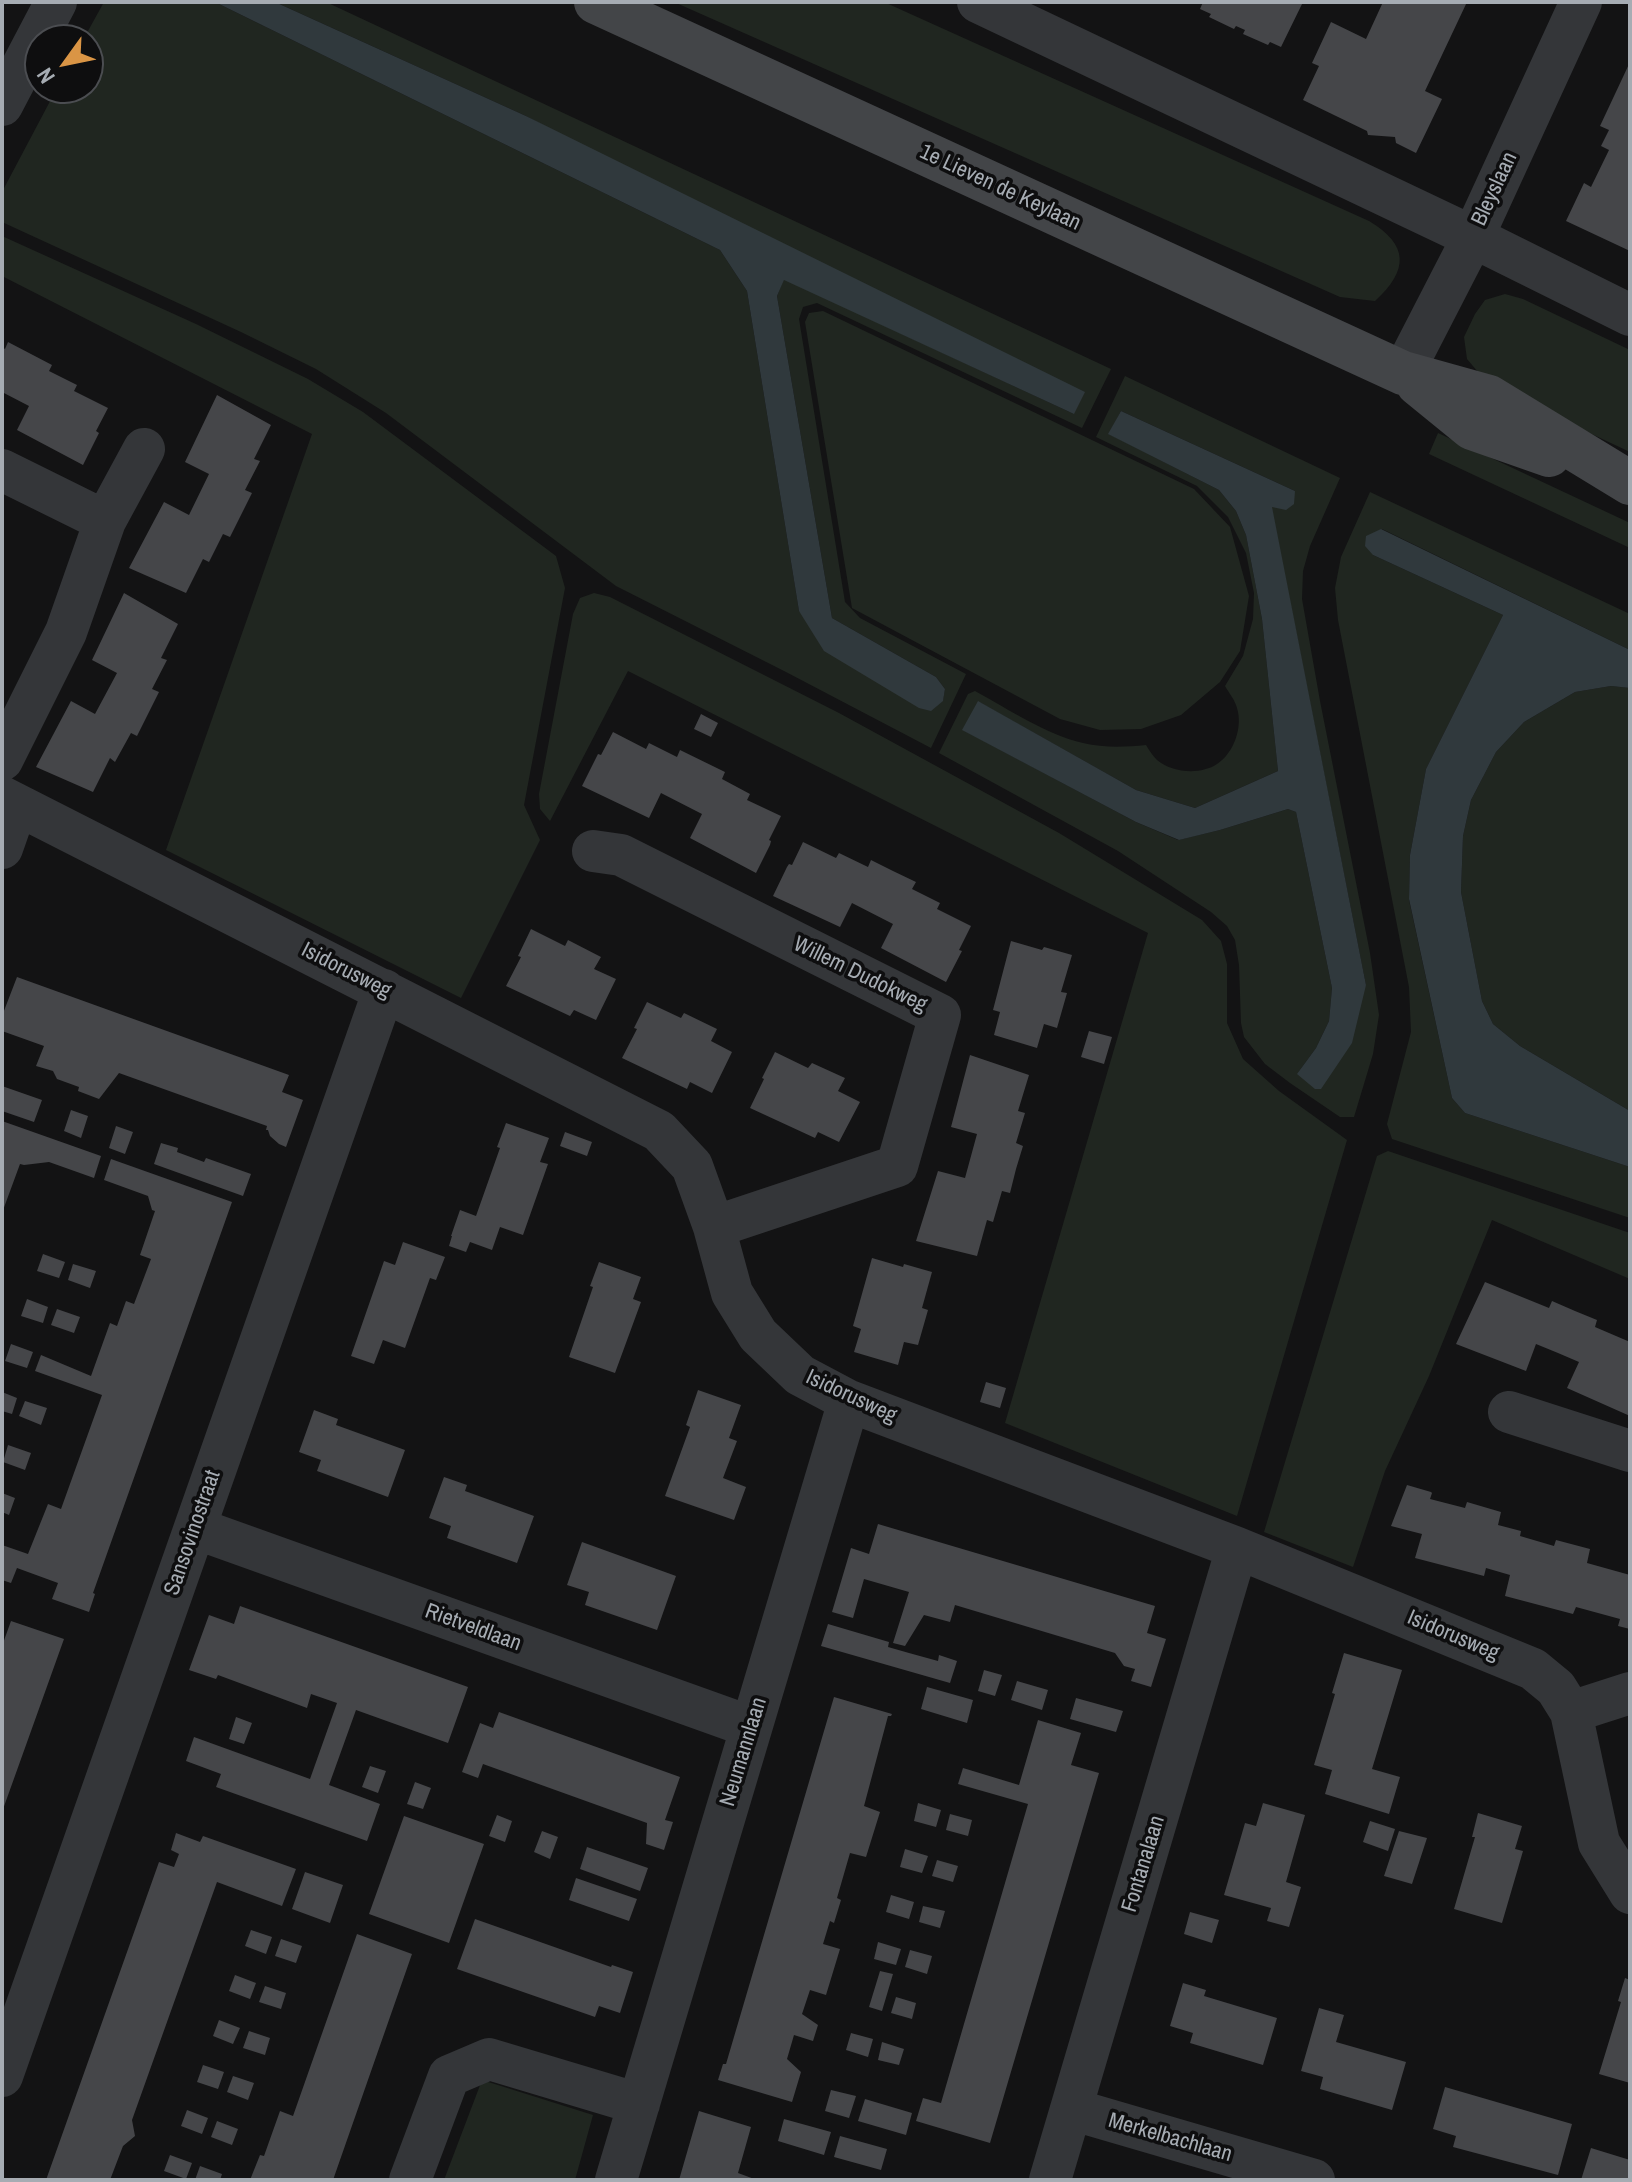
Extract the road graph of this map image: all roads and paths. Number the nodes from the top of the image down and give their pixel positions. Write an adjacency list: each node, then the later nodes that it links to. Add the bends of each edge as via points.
1 (56, 2): 5 (street)
2 (596, 2): 8 (main road, 1e Lieven de Keylaan)
3 (978, 2): 6 (street)
4 (1581, 2): 6 (street, Bleyslaan)
5 (2, 105)
6 (1473, 237): 7 (street); 8 (street, Bleyslaan)
7 (1630, 315)
8 (1403, 373): 11 (main road, 1e Lieven de Keylaan, via 1472,428)
9 (144, 449): 12 (street)
10 (2, 470): 12 (street)
11 (1629, 483)
12 (105, 521): 13 (street, via 66,632)
13 (2, 760)
14 (10, 801): 15 (street); 17 (street, Isidorusweg)
15 (2, 848)
16 (593, 851): 18 (street, Willem Dudokweg, via 621,855 940,1015 897,1166)
17 (384, 990): 18 (street, Isidorusweg, via 659,1131 692,1166); 22 (street, Sansovinostraat)
18 (714, 1227): 19 (street, Isidorusweg, via 732,1293 758,1335 800,1375)
19 (849, 1401): 23 (street, Isidorusweg); 26 (street, Neumannlaan)
20 (1509, 1412): 21 (street)
21 (1630, 1451)
22 (195, 1528): 26 (street, Rietveldlaan); 28 (street, Sansovinostraat)
23 (1237, 1548): 25 (street, Isidorusweg, via 1533,1669 1556,1688); 30 (street, Fontanalaan)
24 (1630, 1693): 25 (street)
25 (1571, 1712): 27 (street, Isidorusweg, via 1599,1843)
26 (751, 1727): 29 (street, Neumannlaan)
27 (1630, 1893)
28 (2, 2076)
29 (639, 2104): 31 (street, via 489,2059 449,2076); 32 (street, Neumannlaan)
30 (1071, 2109): 33 (street, Fontanalaan); 34 (street, Merkelbachlaan)
31 (410, 2180)
32 (616, 2180)
33 (1050, 2180)
34 (1314, 2180)

